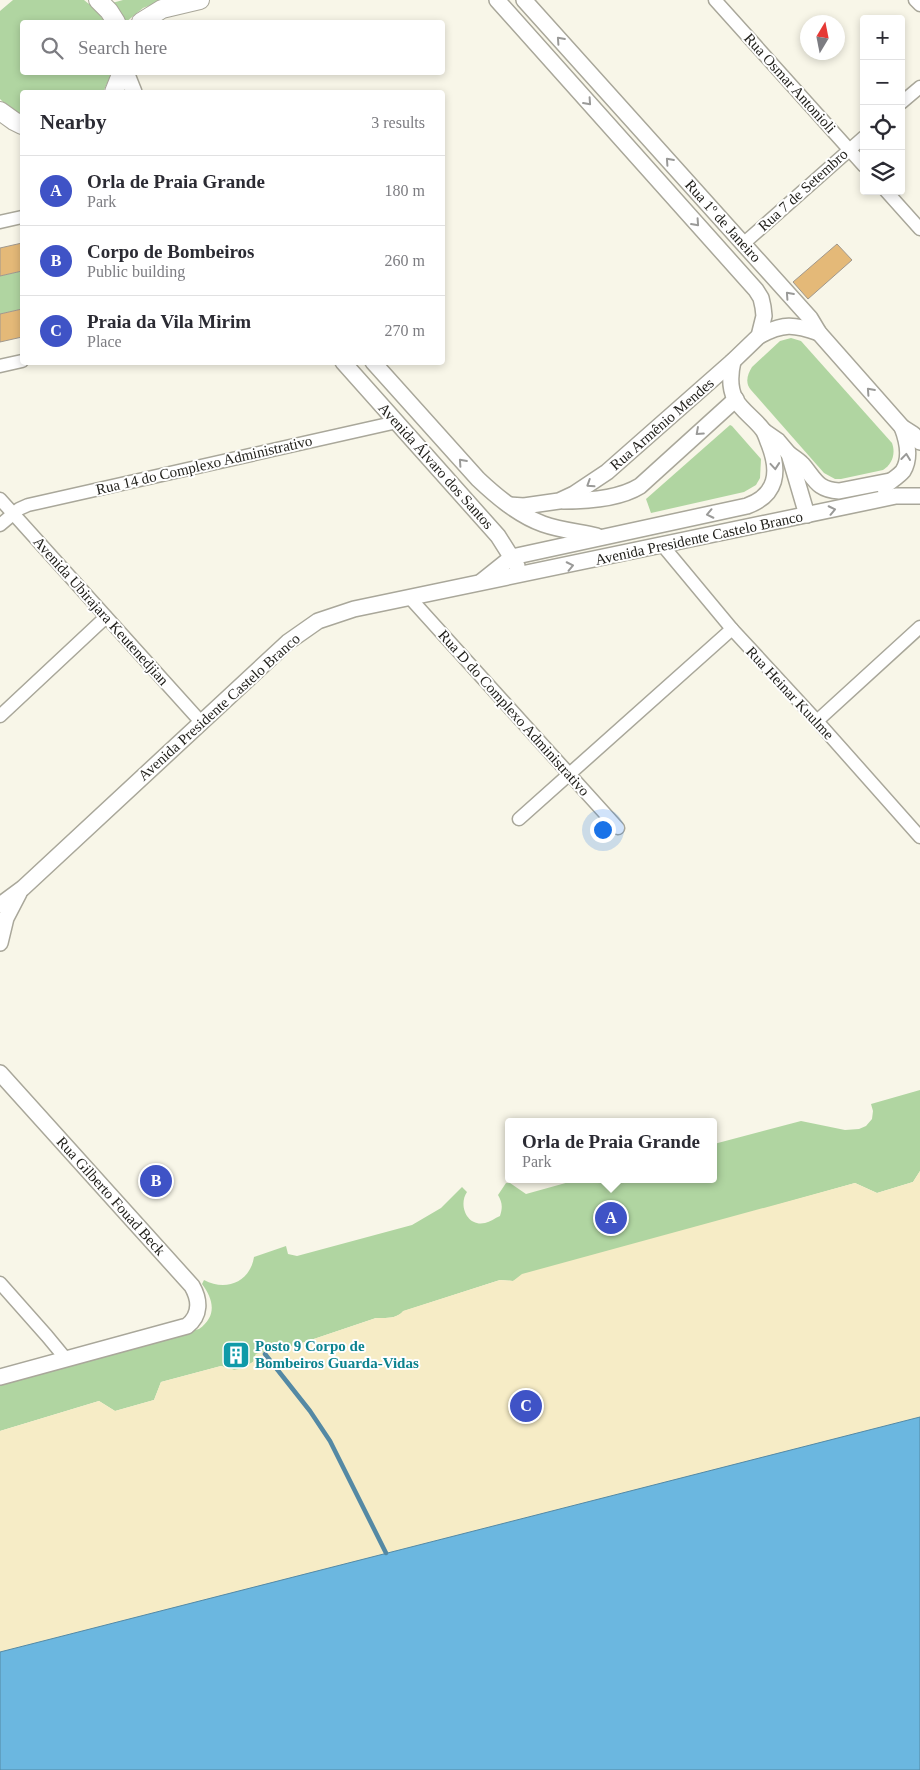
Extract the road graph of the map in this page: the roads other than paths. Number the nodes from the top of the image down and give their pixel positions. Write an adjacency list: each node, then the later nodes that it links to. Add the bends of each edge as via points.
1 (98, 0): 8 (main road)
2 (200, 0): 9 (main road, via 162,10)
3 (497, 0): 27 (street, Rua 1º de Janeiro, one-way to 27, via 756,290 764,316)
4 (524, 0): 25 (street, Rua 1º de Janeiro, one-way to 4)
5 (715, 0): 19 (street, Rua Osmar Antonioli)
6 (916, 0): 7 (street)
7 (920, 5)
8 (115, 20)
9 (144, 20)
10 (121, 75): 13 (main road)
11 (127, 75): 14 (street)
12 (920, 87): 15 (street)
13 (115, 90)
14 (133, 90)
15 (905, 100)
16 (0, 111): 17 (main road)
17 (20, 124)
18 (860, 140): 19 (street, Rua 7 de Setembro)
19 (849, 150): 20 (street, Rua Osmar Antonioli); 25 (street, Rua 7 de Setembro)
20 (860, 162)
21 (890, 195): 24 (street)
22 (20, 217): 23 (street)
23 (0, 222)
24 (920, 229)
25 (743, 244): 26 (street, Rua 1º de Janeiro, one-way to 25, via 810,318)
26 (818, 333): 27 (street, via 794,325 772,328); 35 (street, Rua 1º de Janeiro, one-way to 26)
27 (759, 336): 29 (street, Rua Armênio Mendes)
28 (20, 361): 32 (street)
29 (733, 362): 33 (street, via 730,379); 43 (street, Rua Armênio Mendes, one-way to 43, via 607,472)
30 (347, 365): 34 (street, Avenida Álvaro dos Santos)
31 (376, 365): 42 (street, Avenida Álvaro dos Santos, one-way to 31, via 478,479)
32 (0, 366)
33 (736, 400): 36 (street); 43 (street, one-way to 43, via 633,490 586,501)
34 (397, 422): 45 (street, Rua 14 do Complexo Administrativo, via 28,504); 50 (street, Avenida Álvaro dos Santos, via 498,536)
35 (902, 427): 37 (street, Rua 1º de Janeiro); 39 (street, one-way to 35, via 903,471 907,460)
36 (764, 431): 38 (street); 48 (street, Avenida Presidente Castelo Branco, one-way to 48, via 776,473 765,496 757,502)
37 (920, 442)
38 (789, 454): 39 (street, via 819,485 832,491); 46 (street)
39 (890, 481): 44 (street)
40 (920, 496): 44 (street, Avenida Presidente Castelo Branco, via 905,495)
41 (0, 499): 45 (street, Avenida Ubirajara Keutenedjian)
42 (503, 500): 43 (street, Rua Armênio Mendes, via 524,506); 48 (street, Avenida Álvaro dos Santos, via 542,524)
43 (559, 501)
44 (869, 502): 46 (street, Avenida Presidente Castelo Branco, one-way to 44)
45 (13, 513): 47 (street, Rua 14 do Complexo Administrativo); 54 (street, Avenida Ubirajara Keutenedjian)
46 (807, 515): 49 (street, Avenida Presidente Castelo Branco)
47 (0, 525)
48 (604, 538): 50 (street, Avenida Presidente Castelo Branco)
49 (663, 546): 51 (street, Avenida Presidente Castelo Branco, one-way to 49); 56 (street, Rua Heinar Kuulme)
50 (512, 557): 51 (street, Avenida Álvaro dos Santos); 52 (street, Avenida Presidente Castelo Branco)
51 (522, 576): 52 (street, Avenida Presidente Castelo Branco)
52 (479, 584): 53 (street, Avenida Presidente Castelo Branco)
53 (410, 598): 59 (street, Avenida Presidente Castelo Branco, via 318,621 288,642); 60 (street, Rua D do Complexo Administrativo)
54 (106, 617): 57 (street); 59 (street, Avenida Ubirajara Keutenedjian)
55 (920, 626): 58 (street)
56 (732, 629): 58 (street, Rua Heinar Kuulme); 60 (street)
57 (0, 716)
58 (817, 721): 63 (street, Rua Heinar Kuulme)
59 (201, 722): 64 (street, Avenida Presidente Castelo Branco)
60 (570, 773): 61 (street); 62 (street, Rua D do Complexo Administrativo)
61 (519, 819)
62 (618, 828)
63 (920, 837)
64 (23, 888): 65 (street, Avenida Presidente Castelo Branco); 66 (street, Avenida Presidente Castelo Branco, via 11,906)
65 (0, 905)
66 (0, 943)
67 (0, 1073): 69 (street, Rua Gilberto Fouad Beck, via 196,1293 198,1306 187,1326)
68 (0, 1283): 69 (street)
69 (66, 1359): 70 (street)
70 (0, 1377)

